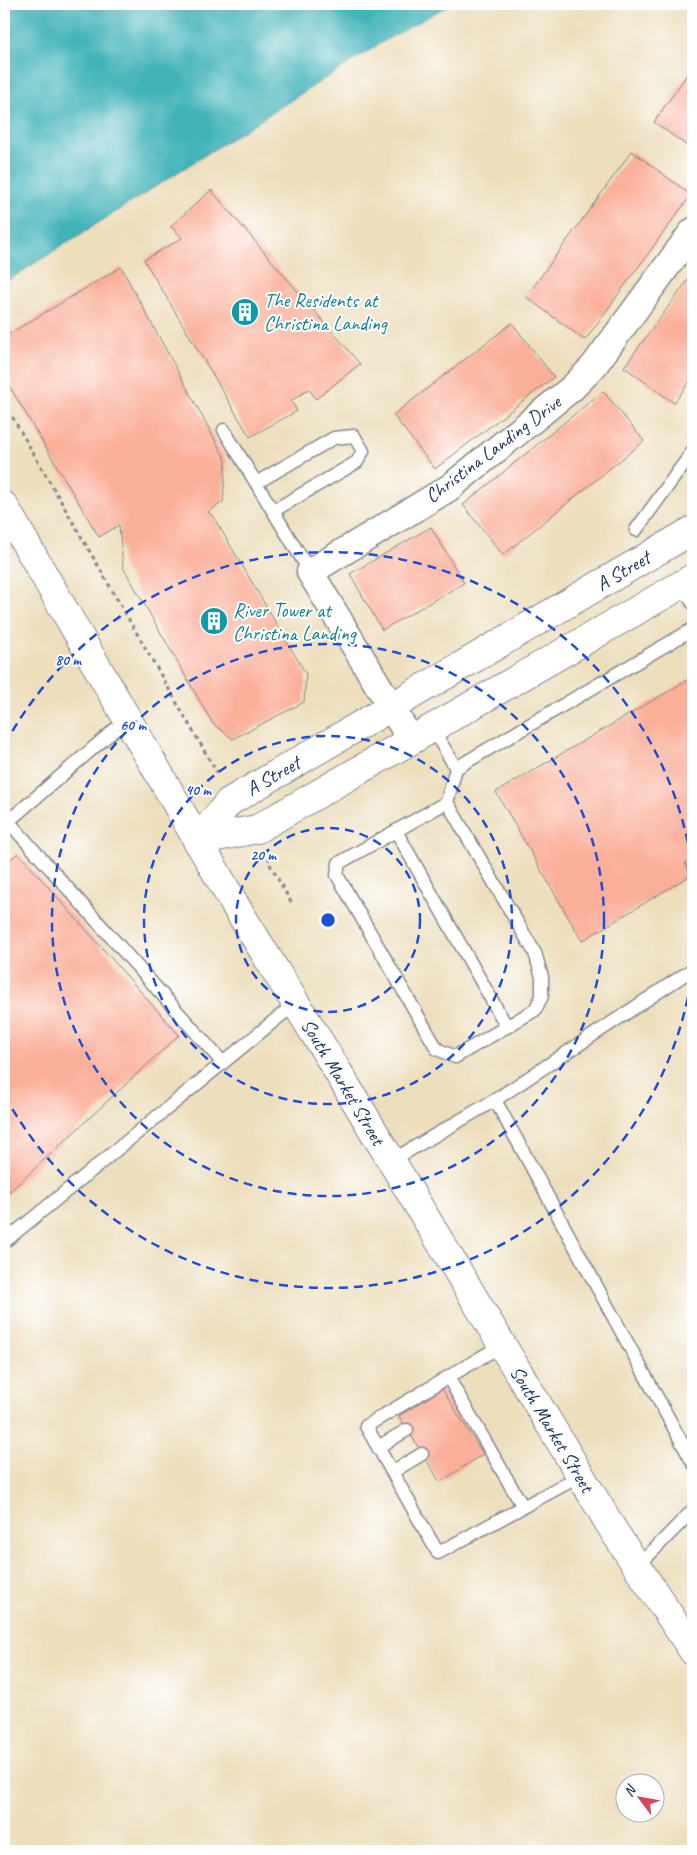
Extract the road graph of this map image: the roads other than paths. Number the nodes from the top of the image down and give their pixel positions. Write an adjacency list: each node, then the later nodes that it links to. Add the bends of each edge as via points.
1 (693, 231): 9 (street, Christina Landing Drive, via 593,367 572,388 449,488)
2 (224, 430): 4 (lane)
3 (693, 451): 7 (lane)
4 (256, 483): 6 (lane); 6 (lane, via 334,438 354,436 360,443 363,451 357,462)
5 (4, 506): 13 (main road, South Market Street)
6 (273, 511): 9 (lane)
7 (636, 530)
8 (693, 530): 12 (main road, A Street)
9 (310, 572): 12 (street)
10 (689, 588): 14 (main road, A Street)
11 (693, 629): 15 (lane)
12 (392, 708): 14 (street); 19 (main road, A Street, via 229,802)
13 (127, 719): 17 (lane); 19 (main road, South Market Street)
14 (421, 734): 15 (lane); 19 (main road, A Street, via 257,828)
15 (456, 768): 16 (lane)
16 (447, 802): 18 (lane); 22 (lane, via 535,953 542,977 542,996 535,1010)
17 (6, 823): 23 (lane)
18 (396, 831): 22 (lane); 22 (lane, via 339,863 337,876 437,1049 455,1057)
19 (197, 841): 21 (main road, South Market Street)
20 (693, 969): 24 (lane)
21 (296, 1003): 23 (lane); 25 (main road, South Market Street)
22 (507, 1026)
23 (223, 1063): 26 (lane)
24 (495, 1100): 25 (lane); 32 (lane)
25 (391, 1161): 27 (main road, South Market Street)
26 (4, 1242)
27 (502, 1345): 28 (lane); 34 (main road, South Market Street)
28 (448, 1377): 30 (lane, via 366,1426); 35 (lane, via 456,1401)
29 (407, 1430): 30 (lane)
30 (378, 1447): 33 (lane)
31 (422, 1454): 33 (lane)
32 (693, 1463)
33 (392, 1472): 35 (lane, via 438,1553)
34 (580, 1476): 35 (lane); 37 (main road, South Market Street)
35 (523, 1506)
36 (693, 1510): 37 (lane)
37 (637, 1567): 38 (main road, South Market Street)
38 (693, 1651)

